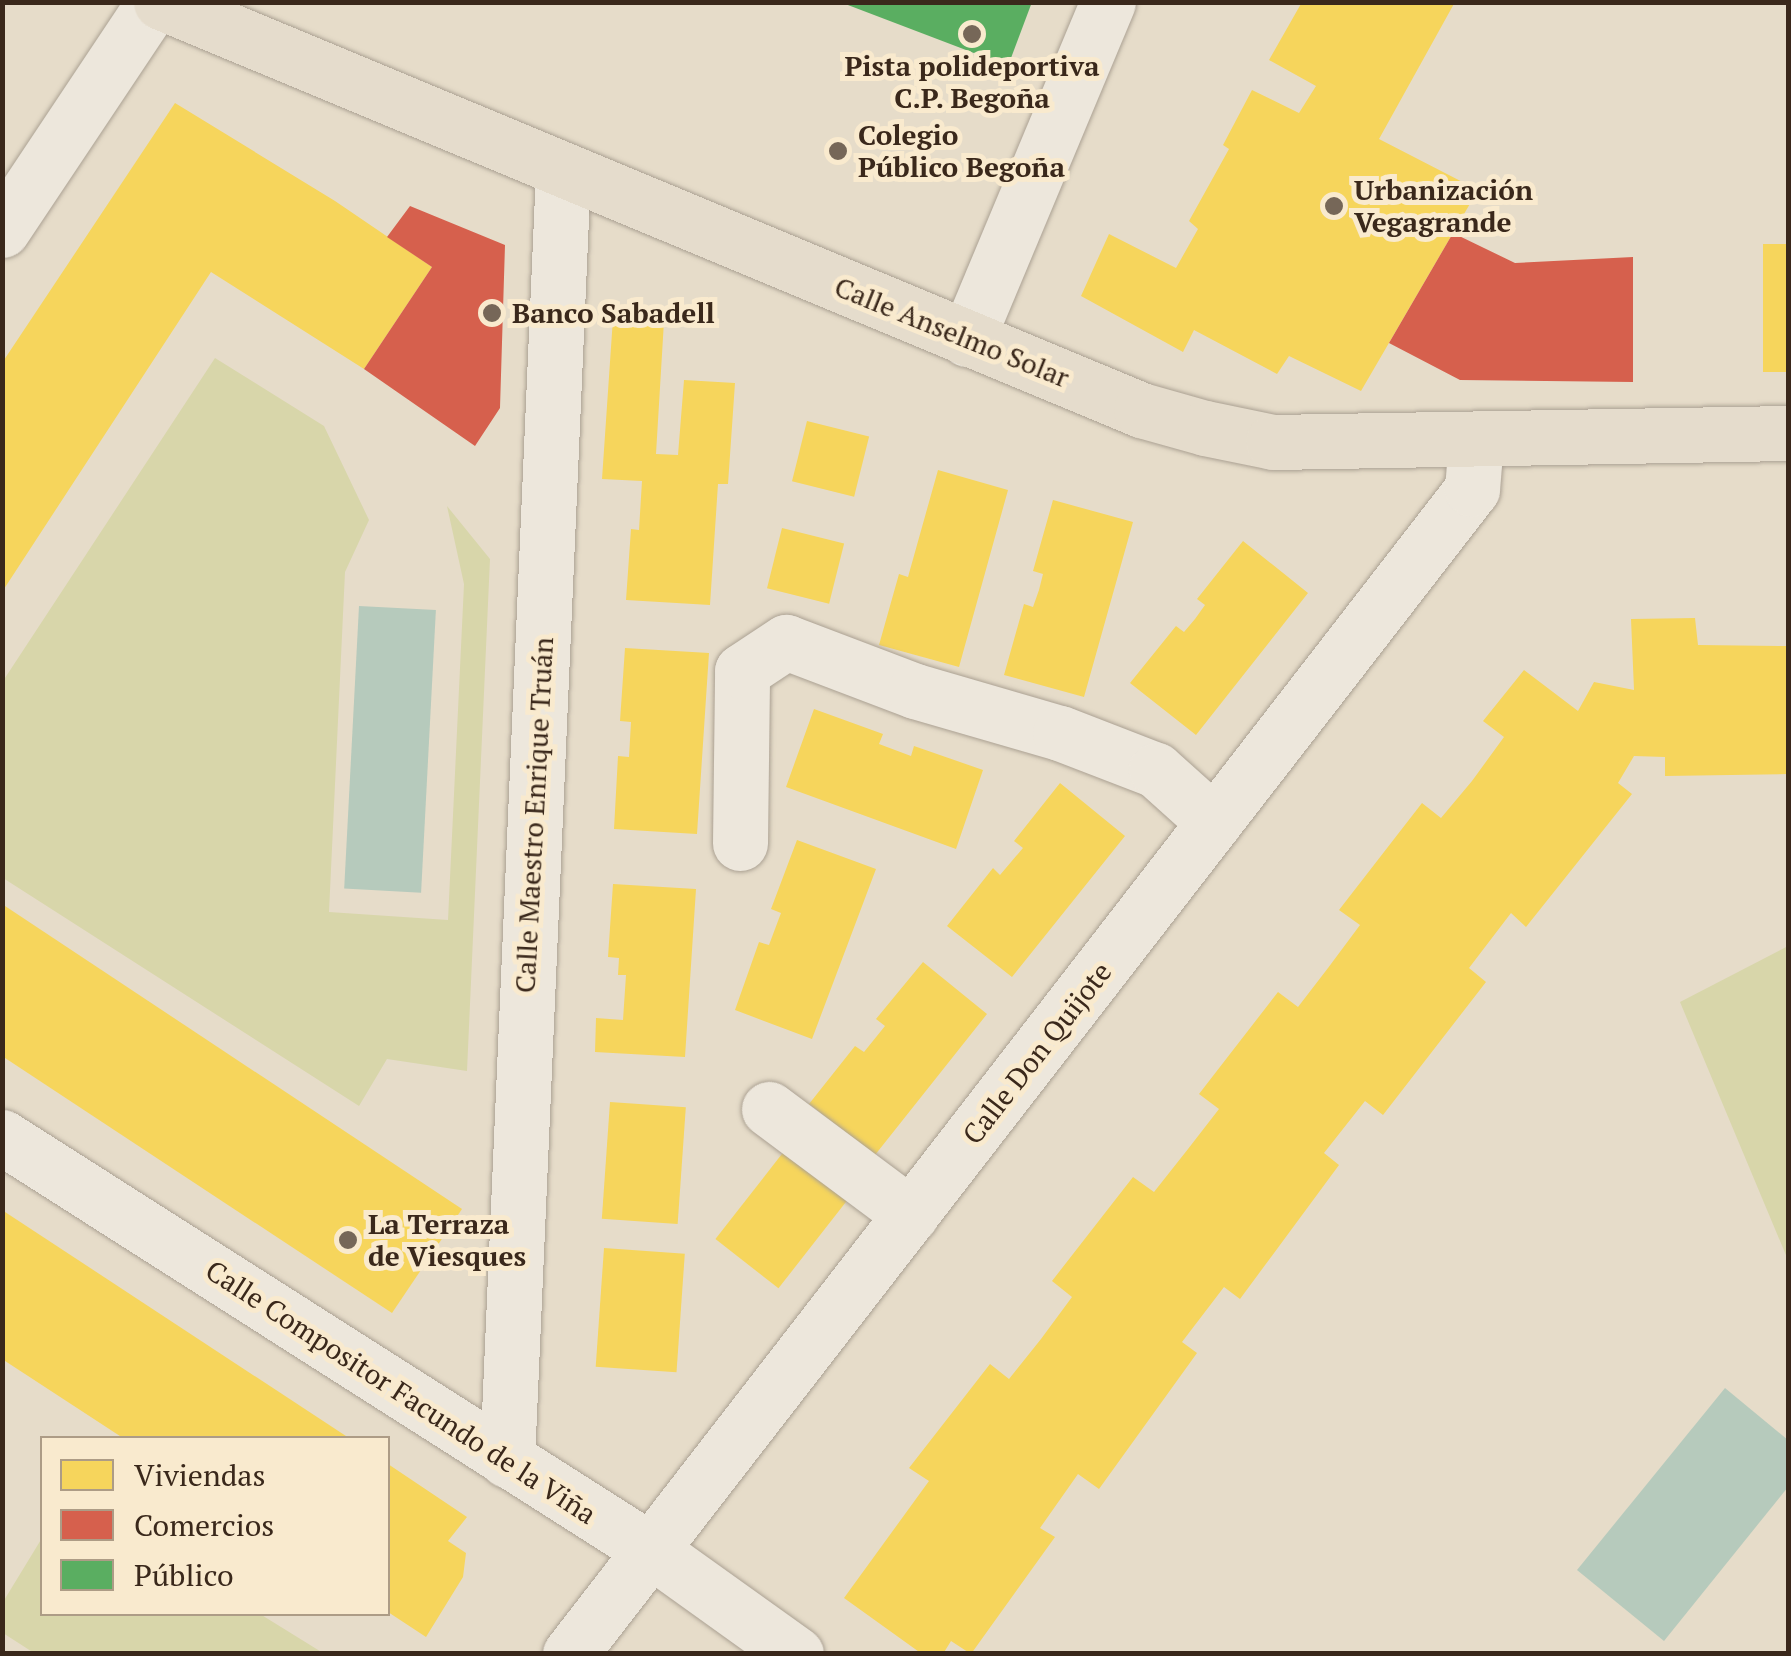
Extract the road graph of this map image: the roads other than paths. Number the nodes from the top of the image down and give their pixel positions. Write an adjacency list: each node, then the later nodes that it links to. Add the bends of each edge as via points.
1 (158, 2): 3 (main road, Calle Anselmo Solar); 4 (street)
2 (1108, 2): 5 (street)
3 (563, 170): 5 (main road, Calle Anselmo Solar); 13 (street, Calle Maestro Enrique Truán)
4 (2, 230)
5 (966, 339): 7 (main road, Calle Anselmo Solar, via 1141,410 1273,442)
6 (1788, 433): 7 (main road, Calle Anselmo Solar)
7 (1476, 440): 8 (street, Calle Don Quijote, via 1472,489)
8 (1214, 822): 9 (street, via 1156,770 786,642 742,672); 12 (street, Calle Don Quijote)
9 (740, 843)
10 (768, 1109): 12 (street)
11 (2, 1137): 13 (street, Calle Compositor Facundo de la Viña)
12 (912, 1215): 14 (street, Calle Don Quijote)
13 (508, 1460): 14 (street, Calle Compositor Facundo de la Viña)
14 (652, 1551): 15 (street, Calle Don Quijote); 16 (street, Calle Compositor Facundo de la Viña)
15 (570, 1654)
16 (796, 1654)

